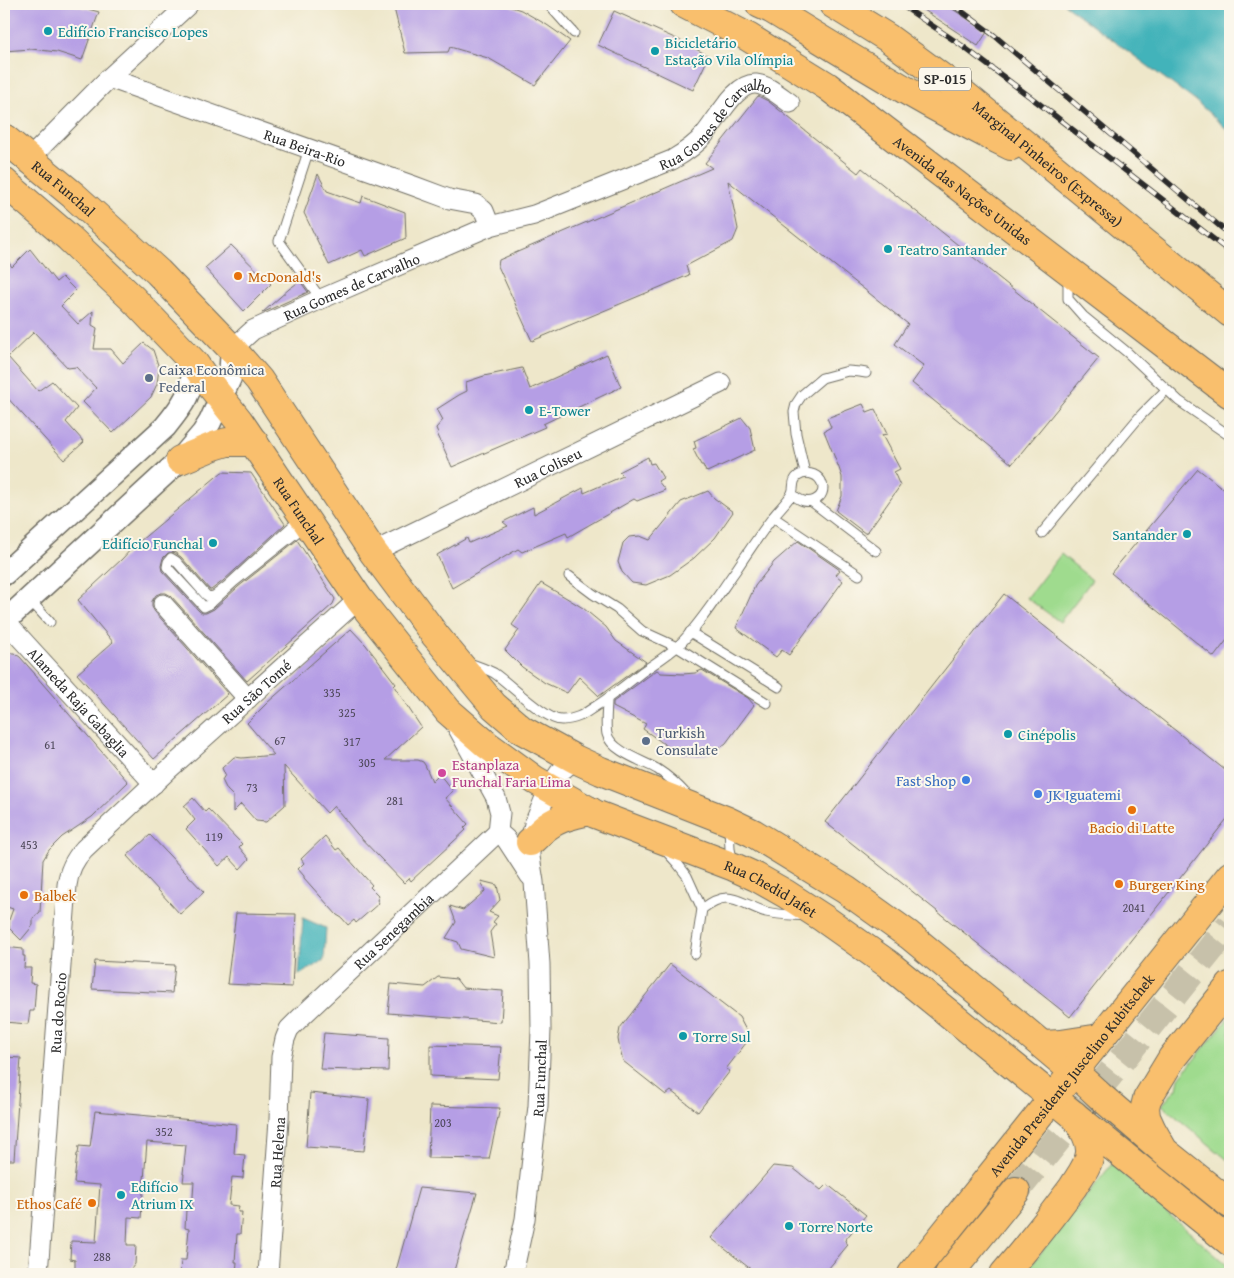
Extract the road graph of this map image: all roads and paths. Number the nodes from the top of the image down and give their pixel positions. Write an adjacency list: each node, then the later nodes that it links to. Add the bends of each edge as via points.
1 (189, 4): 7 (street)
2 (548, 4): 6 (lane)
3 (684, 4): 15 (main road, Avenida das Nações Unidas, via 748,37 827,86)
4 (760, 4): 12 (main road, via 915,96)
5 (833, 4): 12 (main road, Marginal Pinheiros (Expressa) / SP-015, via 888,38 960,91)
6 (574, 33)
7 (108, 78): 10 (street, Rua Beira-Rio); 11 (street)
8 (790, 103): 14 (street, Rua Gomes de Carvalho, via 766,87 747,85 736,94 705,135 678,157 534,215)
9 (4, 138): 11 (main road, Rua Funchal)
10 (309, 149): 14 (street, Rua Beira-Rio, via 449,199 476,204 484,211); 16 (lane, via 279,241)
11 (30, 158): 18 (main road, Rua Funchal, via 158,272)
12 (1049, 164): 17 (main road, Marginal Pinheiros (Expressa) / SP-015)
13 (4, 182): 19 (main road, Rua Funchal, via 119,285)
14 (490, 226): 16 (street, Rua Gomes de Carvalho)
15 (1068, 270): 22 (main road, Avenida das Nações Unidas); 23 (lane, via 1068,299)
16 (321, 299): 18 (street, Rua Gomes de Carvalho, via 253,330)
17 (1230, 313)
18 (232, 349): 24 (street, via 230,378); 35 (main road, Rua Funchal, via 259,380)
19 (194, 363): 24 (main road, Rua Funchal); 36 (street, via 187,398 177,413)
20 (866, 373): 28 (lane, via 848,371 822,378 796,404 796,434)
21 (721, 384): 35 (street, Rua Coliseu)
22 (1226, 387)
23 (1166, 390): 25 (lane); 33 (lane, via 1141,415)
24 (221, 397): 26 (main road, Rua Funchal); 27 (street, via 203,433)
25 (1230, 436)
26 (254, 442): 27 (main road, via 227,442); 32 (main road, Rua Funchal)
27 (180, 460): 40 (street)
28 (805, 473): 29 (lane, via 794,480); 30 (lane, via 817,476 823,488)
29 (792, 493): 30 (lane, via 803,502); 31 (lane)
30 (812, 502): 34 (lane)
31 (773, 517): 37 (lane); 44 (lane)
32 (305, 519): 32 (lane, via 214,596 206,595 171,558 167,567 204,607); 39 (main road, Rua Funchal)
33 (1042, 533)
34 (876, 551)
35 (373, 552): 45 (main road, Rua Funchal)
36 (4, 574)
37 (859, 575)
38 (569, 576): 46 (lane, via 617,608 642,631)
39 (359, 598): 45 (main road, via 384,590 396,597); 49 (street, Rua São Tomé); 52 (main road, Rua Funchal)
40 (29, 599): 42 (street); 43 (lane)
41 (163, 604): 49 (street)
42 (4, 621): 54 (street, Alameda Raja Gabaglia)
43 (50, 622)
44 (690, 632): 46 (lane); 48 (lane)
45 (435, 635): 47 (main road, Rua Funchal)
46 (677, 647): 50 (lane); 51 (lane)
47 (454, 659): 50 (lane, via 494,674 559,720 581,716); 53 (main road, Rua Funchal, via 494,706 522,730)
48 (778, 687)
49 (248, 698): 54 (street, Rua São Tomé)
50 (607, 699): 56 (lane, via 606,733 609,739 616,747 672,780)
51 (766, 703)
52 (448, 711): 55 (main road, Rua Chedid Jafet, via 487,745); 59 (street, Rua Funchal, via 496,798 500,813)
53 (575, 759): 55 (street, Rua Funchal, via 559,773); 56 (main road)
54 (154, 784): 77 (street, Rua do Rocio, via 84,849 68,875)
55 (549, 788): 57 (main road, Rua Chedid Jafet); 61 (street, Rua Funchal)
56 (701, 810): 58 (main road)
57 (590, 811): 60 (main road, Rua Chedid Jafet); 61 (main road, via 560,819)
58 (728, 821): 62 (lane); 71 (main road, via 846,890 909,935)
59 (498, 832): 64 (street, Rua Funchal); 69 (street, Rua Senegambia)
60 (651, 835): 62 (main road, Rua Chedid Jafet); 65 (lane, via 687,876)
61 (530, 842): 64 (street, Rua Funchal)
62 (734, 867): 66 (main road, Rua Chedid Jafet, via 756,876)
63 (1230, 876): 70 (main road, Avenida Presidente Juscelino Kubitschek)
64 (534, 882): 79 (street, Rua Funchal, via 541,992 538,1106 525,1219)
65 (702, 910): 66 (lane, via 719,898 728,898 776,914); 67 (lane)
66 (823, 918): 73 (main road, Rua Chedid Jafet, via 888,964)
67 (695, 954)
68 (1230, 986): 74 (main road, via 1172,1058 1147,1099 1146,1117)
69 (289, 1029): 78 (street, Rua Helena, via 281,1057)
70 (1100, 1038): 71 (main road); 72 (main road, Avenida Presidente Juscelino Kubitschek)
71 (1043, 1046): 72 (main road)
72 (1073, 1071): 73 (main road, Avenida Presidente Juscelino Kubitschek); 74 (main road)
73 (1065, 1108): 76 (main road, Rua Chedid Jafet); 80 (main road, Avenida Presidente Juscelino Kubitschek); 83 (main road, via 1085,1131 1089,1159 1055,1212)
74 (1164, 1151): 75 (main road)
75 (1230, 1204)
76 (1230, 1242)
77 (38, 1274)
78 (268, 1274)
79 (513, 1274)
80 (912, 1274)
81 (949, 1274): 82 (main road, via 1023,1197)
82 (973, 1274)
83 (1004, 1274)

